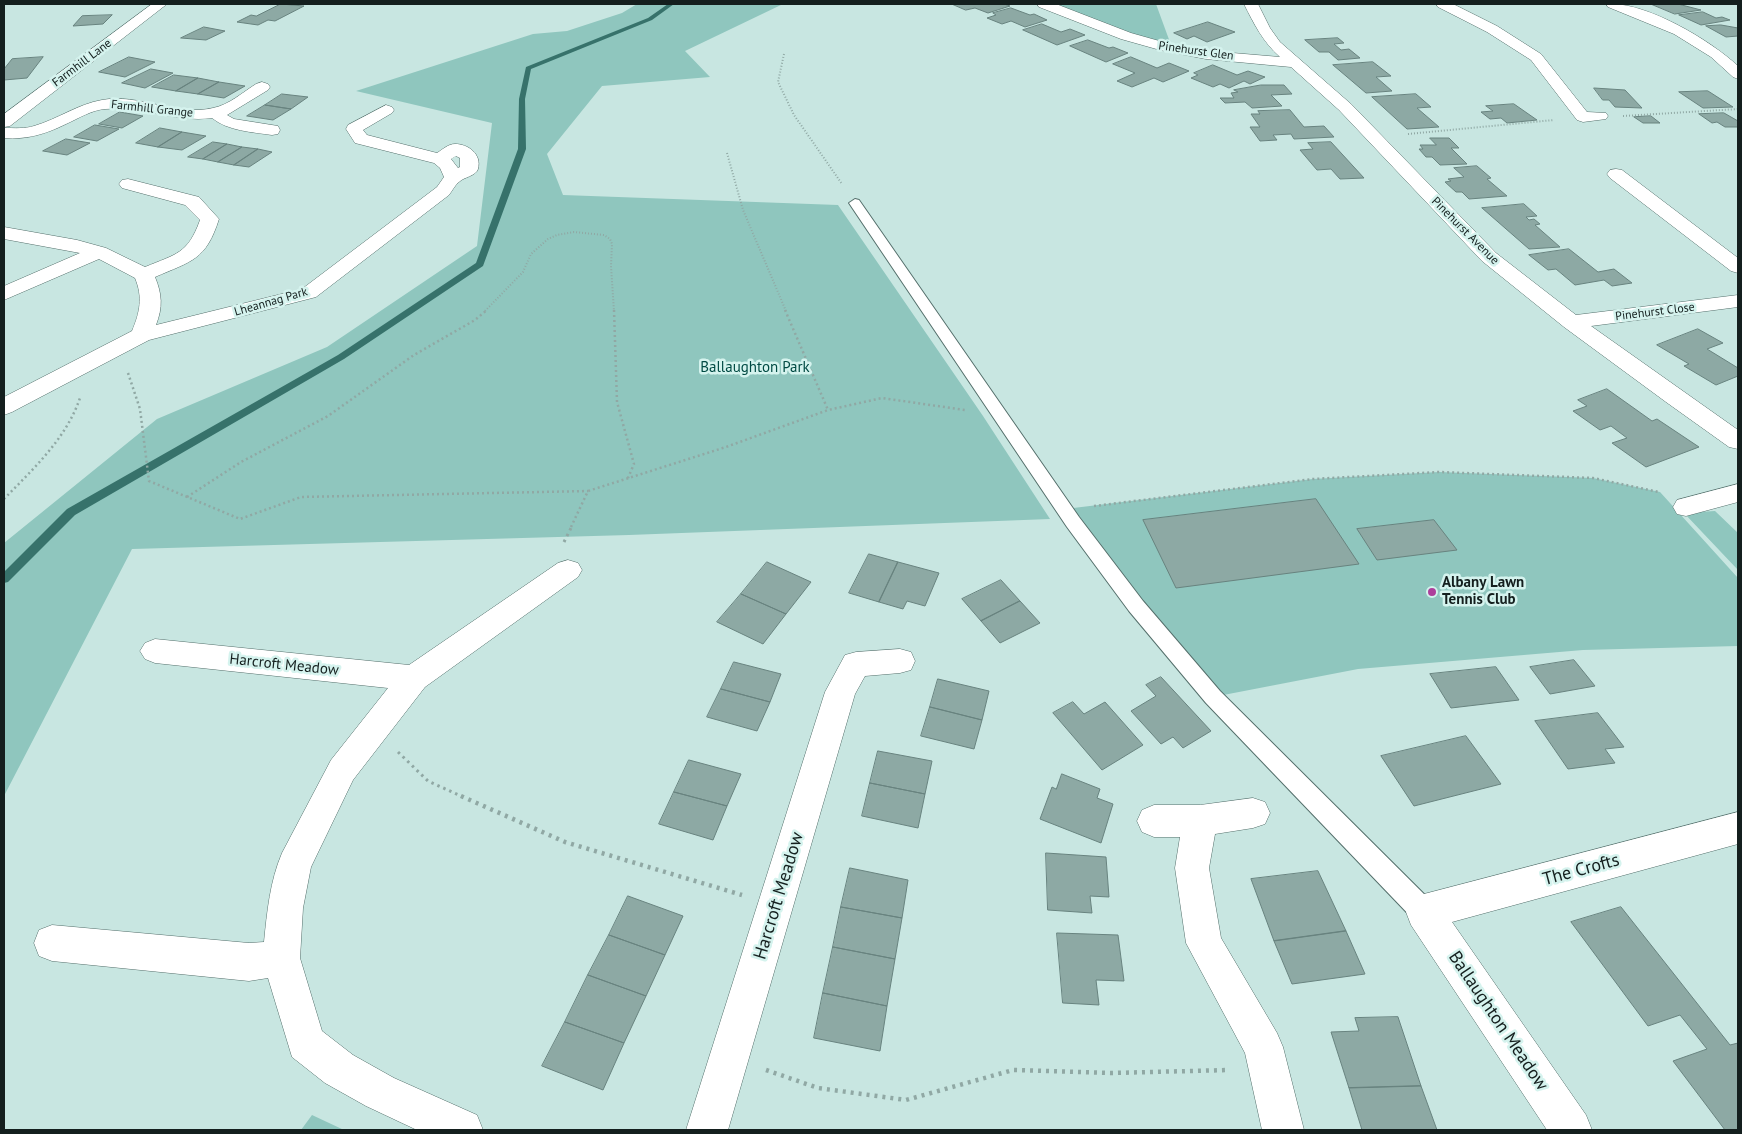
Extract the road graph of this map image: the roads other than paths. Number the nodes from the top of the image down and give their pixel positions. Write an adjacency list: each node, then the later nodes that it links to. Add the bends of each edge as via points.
1 (160, 4): 12 (street, Farmhill Lane)
2 (1044, 4): 6 (street, Pinehurst Glen, via 1134,39 1169,48)
3 (1251, 4): 6 (street, Pinehurst Avenue, via 1267,36)
4 (1443, 4): 11 (street, via 1492,29 1536,58 1575,118)
5 (1614, 4): 7 (street, via 1679,31 1716,54)
6 (1295, 63): 24 (street, Pinehurst Avenue, via 1335,97 1484,252)
7 (1738, 74)
8 (262, 87): 10 (street, Farmhill Grange, via 230,108)
9 (386, 110): 25 (street, Lheannag Park, via 354,129 361,139 440,159 453,177 443,191 309,294)
10 (215, 113): 13 (street, Farmhill Grange, via 225,122); 14 (street, Farmhill Grange, via 104,104 87,108 44,129)
11 (1600, 116)
12 (4, 122)
13 (272, 130)
14 (4, 133)
15 (1616, 174): 20 (street)
16 (128, 184): 21 (street, via 192,201 210,220 203,240 186,257)
17 (855, 203): 38 (lane, via 1073,522 1136,606 1213,697)
18 (4, 233): 19 (street)
19 (100, 252): 21 (street); 22 (street)
20 (1738, 267)
21 (144, 274): 25 (street, via 152,292 151,311)
22 (4, 294)
23 (1738, 301): 24 (street, Pinehurst Close)
24 (1572, 322): 27 (street, Pinehurst Avenue)
25 (141, 335): 26 (street, Lheannag Park)
26 (4, 407)
27 (1738, 441)
28 (1738, 492): 29 (street)
29 (1686, 507)
30 (568, 570): 33 (street)
31 (155, 651): 33 (street, Harcroft Meadow)
32 (900, 661): 42 (street, Harcroft Meadow, via 849,655)
33 (414, 678): 40 (street, via 342,770 294,865 285,908)
34 (1253, 813): 36 (street)
35 (1154, 821): 36 (street)
36 (1200, 821): 43 (street, via 1192,868 1204,943 1263,1048)
37 (1738, 828): 38 (street, The Crofts)
38 (1424, 912): 44 (street, Ballaughton Meadow)
39 (52, 943): 40 (street, via 249,962)
40 (282, 958): 41 (street, via 306,1043 339,1069 380,1092)
41 (462, 1130)
42 (707, 1130)
43 (1283, 1130)
44 (1571, 1130)

